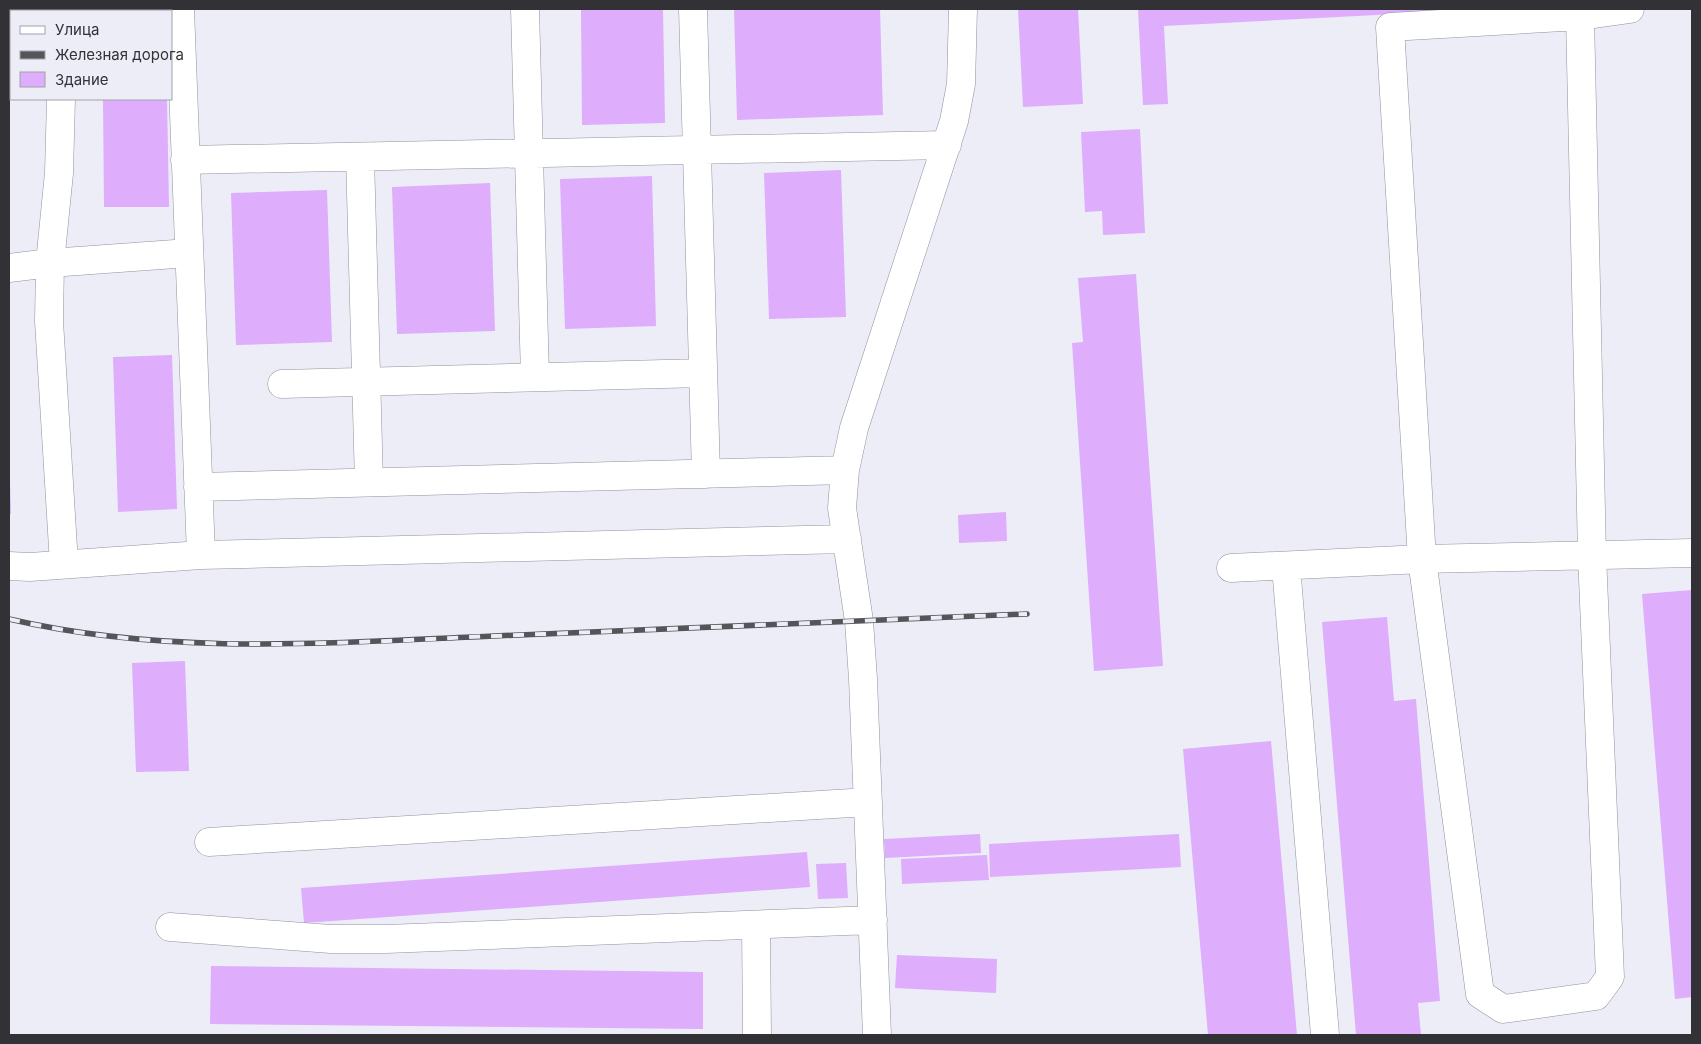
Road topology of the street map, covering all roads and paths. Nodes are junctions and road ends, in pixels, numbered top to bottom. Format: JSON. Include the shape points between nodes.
{"nodes":[{"id":1,"x":180,"y":9,"type":"edge"},
{"id":2,"x":525,"y":9,"type":"edge"},
{"id":3,"x":693,"y":9,"type":"edge"},
{"id":4,"x":964,"y":9,"type":"edge"},
{"id":5,"x":1630,"y":9,"type":"edge"},
{"id":6,"x":1580,"y":16,"type":"junction"},
{"id":7,"x":61,"y":100,"type":"edge"},
{"id":8,"x":947,"y":145,"type":"junction"},
{"id":9,"x":696,"y":150,"type":"junction"},
{"id":10,"x":529,"y":153,"type":"junction"},
{"id":11,"x":360,"y":157,"type":"junction"},
{"id":12,"x":185,"y":160,"type":"junction"},
{"id":13,"x":189,"y":253,"type":"junction"},
{"id":14,"x":50,"y":262,"type":"junction"},
{"id":15,"x":9,"y":268,"type":"edge"},
{"id":16,"x":704,"y":373,"type":"junction"},
{"id":17,"x":536,"y":377,"type":"junction"},
{"id":18,"x":367,"y":382,"type":"junction"},
{"id":19,"x":282,"y":384,"type":"dead end"},
{"id":20,"x":845,"y":470,"type":"junction"},
{"id":21,"x":706,"y":474,"type":"junction"},
{"id":22,"x":369,"y":482,"type":"junction"},
{"id":23,"x":198,"y":487,"type":"junction"},
{"id":24,"x":847,"y":539,"type":"junction"},
{"id":25,"x":1692,"y":553,"type":"edge"},
{"id":26,"x":201,"y":555,"type":"junction"},
{"id":27,"x":1592,"y":555,"type":"junction"},
{"id":28,"x":1422,"y":559,"type":"junction"},
{"id":29,"x":64,"y":564,"type":"junction"},
{"id":30,"x":9,"y":566,"type":"edge"},
{"id":31,"x":1286,"y":566,"type":"junction"},
{"id":32,"x":1231,"y":568,"type":"dead end"},
{"id":33,"x":868,"y":802,"type":"junction"},
{"id":34,"x":209,"y":842,"type":"dead end"},
{"id":35,"x":872,"y":920,"type":"junction"},
{"id":36,"x":756,"y":925,"type":"junction"},
{"id":37,"x":170,"y":926,"type":"dead end"},
{"id":38,"x":757,"y":1035,"type":"edge"},
{"id":39,"x":877,"y":1035,"type":"edge"},
{"id":40,"x":1325,"y":1035,"type":"edge"}],
"edges":[{"from":1,"to":12,"type":"lane"},
{"from":2,"to":10,"type":"lane"},
{"from":3,"to":9,"type":"lane"},
{"from":4,"to":8,"type":"lane","via":[[961,84]]},
{"from":5,"to":6,"type":"lane"},
{"from":6,"to":27,"type":"lane"},
{"from":6,"to":28,"type":"lane","via":[[1390,27]]},
{"from":7,"to":14,"type":"lane","via":[[59,173]]},
{"from":8,"to":9,"type":"lane"},
{"from":8,"to":20,"type":"lane","via":[[854,428]]},
{"from":9,"to":10,"type":"lane"},
{"from":9,"to":16,"type":"lane"},
{"from":10,"to":11,"type":"lane"},
{"from":10,"to":17,"type":"lane"},
{"from":11,"to":12,"type":"lane"},
{"from":11,"to":18,"type":"lane"},
{"from":12,"to":13,"type":"lane"},
{"from":13,"to":14,"type":"lane"},
{"from":13,"to":23,"type":"lane"},
{"from":14,"to":15,"type":"lane"},
{"from":14,"to":29,"type":"lane","via":[[49,321]]},
{"from":16,"to":17,"type":"lane"},
{"from":16,"to":21,"type":"lane"},
{"from":17,"to":18,"type":"lane"},
{"from":18,"to":19,"type":"lane"},
{"from":18,"to":22,"type":"lane"},
{"from":20,"to":21,"type":"lane"},
{"from":20,"to":24,"type":"lane","via":[[842,508]]},
{"from":21,"to":22,"type":"lane"},
{"from":22,"to":23,"type":"lane"},
{"from":23,"to":26,"type":"lane"},
{"from":24,"to":26,"type":"lane"},
{"from":24,"to":33,"type":"lane","via":[[863,669]]},
{"from":25,"to":27,"type":"lane"},
{"from":26,"to":29,"type":"lane"},
{"from":27,"to":28,"type":"lane"},
{"from":27,"to":28,"type":"lane","via":[[1610,977],[1596,996],[1503,1009],[1480,994]]},
{"from":28,"to":31,"type":"lane"},
{"from":29,"to":30,"type":"lane"},
{"from":31,"to":32,"type":"lane"},
{"from":31,"to":40,"type":"lane"},
{"from":33,"to":34,"type":"lane"},
{"from":33,"to":35,"type":"lane"},
{"from":35,"to":36,"type":"lane"},
{"from":35,"to":39,"type":"lane"},
{"from":36,"to":37,"type":"lane","via":[[386,939],[330,939]]},
{"from":36,"to":38,"type":"lane"}]}
